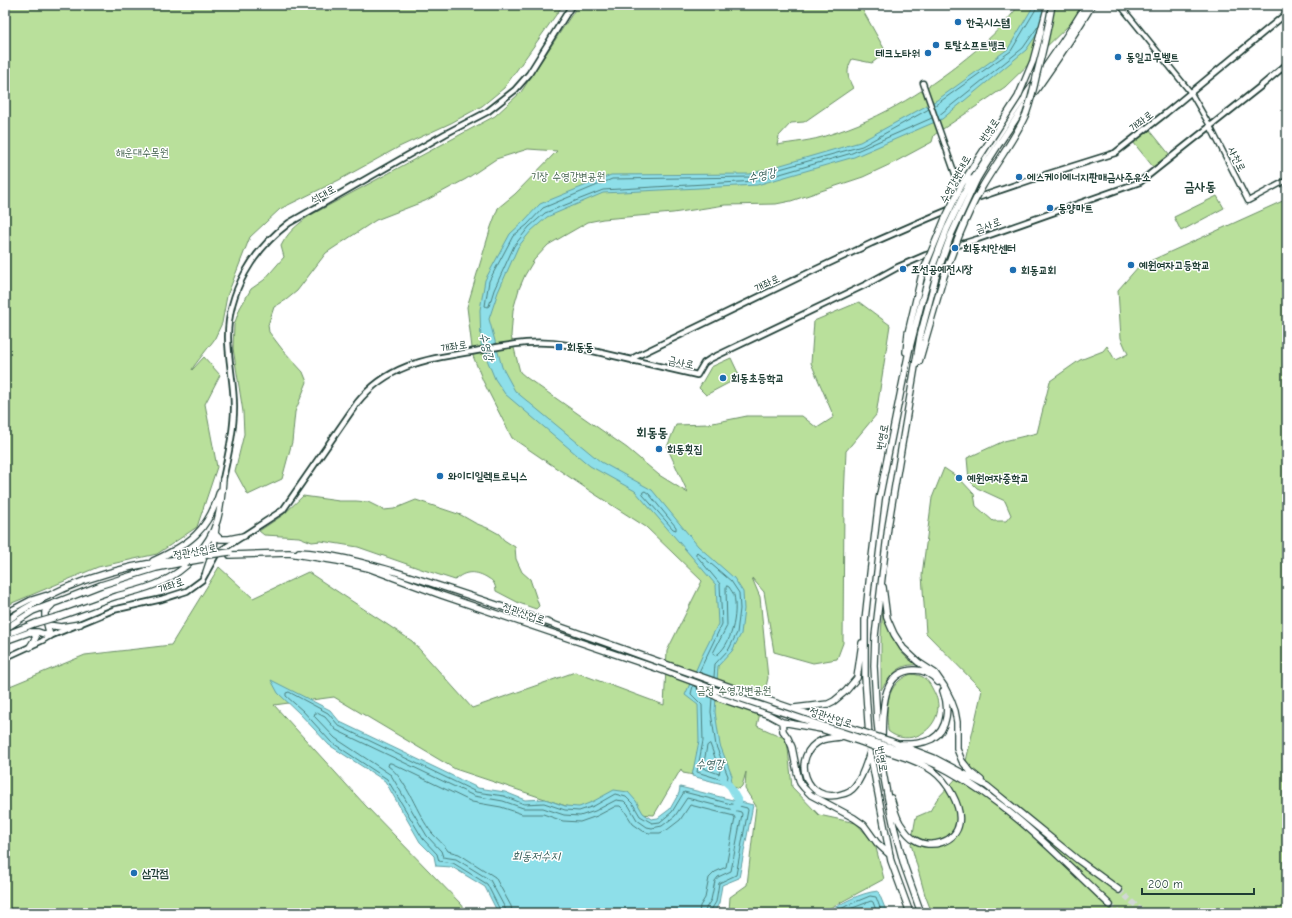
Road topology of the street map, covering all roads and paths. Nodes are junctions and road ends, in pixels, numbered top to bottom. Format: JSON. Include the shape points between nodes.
{"nodes":[{"id":1,"x":572,"y":5,"type":"edge"},
{"id":2,"x":1047,"y":5,"type":"edge"},
{"id":3,"x":1053,"y":5,"type":"edge"},
{"id":4,"x":1086,"y":5,"type":"edge"},
{"id":5,"x":1092,"y":5,"type":"edge"},
{"id":6,"x":1120,"y":5,"type":"edge"},
{"id":7,"x":1287,"y":13,"type":"edge"},
{"id":8,"x":1044,"y":31,"type":"junction"},
{"id":9,"x":1287,"y":64,"type":"edge"},
{"id":10,"x":923,"y":83,"type":"dead end"},
{"id":11,"x":1191,"y":93,"type":"junction"},
{"id":12,"x":1210,"y":126,"type":"junction"},
{"id":13,"x":974,"y":180,"type":"junction"},
{"id":14,"x":1287,"y":180,"type":"edge"},
{"id":15,"x":961,"y":191,"type":"junction"},
{"id":16,"x":981,"y":197,"type":"junction"},
{"id":17,"x":964,"y":204,"type":"junction"},
{"id":18,"x":933,"y":275,"type":"junction"},
{"id":19,"x":633,"y":361,"type":"junction"},
{"id":20,"x":903,"y":383,"type":"junction"},
{"id":21,"x":912,"y":386,"type":"junction"},
{"id":22,"x":223,"y":479,"type":"junction"},
{"id":23,"x":217,"y":521,"type":"junction"},
{"id":24,"x":215,"y":534,"type":"junction"},
{"id":25,"x":244,"y":536,"type":"junction"},
{"id":26,"x":230,"y":553,"type":"junction"},
{"id":27,"x":186,"y":560,"type":"junction"},
{"id":28,"x":144,"y":564,"type":"junction"},
{"id":29,"x":206,"y":572,"type":"junction"},
{"id":30,"x":882,"y":577,"type":"junction"},
{"id":31,"x":56,"y":592,"type":"junction"},
{"id":32,"x":54,"y":603,"type":"junction"},
{"id":33,"x":5,"y":613,"type":"edge"},
{"id":34,"x":865,"y":620,"type":"junction"},
{"id":35,"x":5,"y":622,"type":"edge"},
{"id":36,"x":80,"y":624,"type":"junction"},
{"id":37,"x":48,"y":625,"type":"junction"},
{"id":38,"x":5,"y":629,"type":"edge"},
{"id":39,"x":30,"y":632,"type":"junction"},
{"id":40,"x":5,"y":636,"type":"edge"},
{"id":41,"x":50,"y":636,"type":"junction"},
{"id":42,"x":5,"y":642,"type":"edge"},
{"id":43,"x":30,"y":647,"type":"junction"},
{"id":44,"x":5,"y":658,"type":"edge"},
{"id":45,"x":684,"y":678,"type":"junction"},
{"id":46,"x":789,"y":711,"type":"junction"},
{"id":47,"x":782,"y":722,"type":"junction"},
{"id":48,"x":843,"y":736,"type":"junction"},
{"id":49,"x":861,"y":740,"type":"junction"},
{"id":50,"x":898,"y":744,"type":"junction"},
{"id":51,"x":889,"y":747,"type":"junction"},
{"id":52,"x":881,"y":750,"type":"junction"},
{"id":53,"x":870,"y":752,"type":"junction"},
{"id":54,"x":908,"y":758,"type":"junction"},
{"id":55,"x":957,"y":776,"type":"junction"},
{"id":56,"x":885,"y":784,"type":"junction"},
{"id":57,"x":987,"y":786,"type":"junction"},
{"id":58,"x":890,"y":855,"type":"junction"},
{"id":59,"x":1119,"y":890,"type":"tunnel mouth"},
{"id":60,"x":1110,"y":905,"type":"tunnel mouth"},
{"id":61,"x":910,"y":913,"type":"edge"},
{"id":62,"x":921,"y":913,"type":"edge"}],
"edges":[{"from":1,"to":22,"type":"main road","name":"석대로","via":[[529,74],[515,90],[487,112],[289,224],[274,235],[250,263],[240,284],[229,323],[228,348],[234,413]]},
{"from":2,"to":8,"type":"highway"},
{"from":3,"to":8,"type":"highway","bridge":true},
{"from":4,"to":13,"type":"highway","name":"번영로","via":[[1049,63],[985,153]]},
{"from":5,"to":13,"type":"highway","name":"번영로","via":[[1063,52]]},
{"from":6,"to":11,"type":"street","name":"사천로"},
{"from":7,"to":11,"type":"main road","name":"개좌로"},
{"from":8,"to":20,"type":"highway","name":"수영강변대로","bridge":true,"via":[[1018,97],[962,184],[922,274],[908,333]]},
{"from":8,"to":21,"type":"highway","bridge":true,"via":[[1026,114],[974,202],[961,232],[943,279]]},
{"from":9,"to":12,"type":"main road","name":"금사로"},
{"from":10,"to":15,"type":"street"},
{"from":11,"to":12,"type":"street","name":"사천로"},
{"from":11,"to":16,"type":"main road","name":"개좌로","via":[[1115,153]]},
{"from":12,"to":14,"type":"street","name":"사천로","via":[[1248,201]]},
{"from":12,"to":19,"type":"main road","name":"금사로","via":[[1140,182],[939,250],[898,267],[710,359],[704,363],[697,375]]},
{"from":13,"to":18,"type":"highway","name":"번영로","bridge":true,"via":[[947,228]]},
{"from":15,"to":16,"type":"street"},
{"from":15,"to":17,"type":"street"},
{"from":16,"to":17,"type":"main road","name":"개좌로"},
{"from":17,"to":19,"type":"main road","name":"개좌로","via":[[806,274],[635,357]]},
{"from":18,"to":20,"type":"highway","name":"번영로","via":[[921,304]]},
{"from":18,"to":21,"type":"highway","name":"번영로"},
{"from":19,"to":25,"type":"main road","name":"개좌로","via":[[554,343],[532,342],[472,351],[419,362],[401,369],[367,390],[283,510]]},
{"from":20,"to":34,"type":"highway","name":"번영로","via":[[880,499]]},
{"from":21,"to":30,"type":"highway","name":"번영로"},
{"from":22,"to":23,"type":"highway"},
{"from":22,"to":28,"type":"highway","via":[[210,516],[203,527],[186,542]]},
{"from":23,"to":24,"type":"highway"},
{"from":23,"to":40,"type":"highway","bridge":true,"via":[[202,548],[185,566],[160,583],[36,623]]},
{"from":24,"to":25,"type":"highway","via":[[220,539]]},
{"from":24,"to":29,"type":"highway","via":[[214,548]]},
{"from":25,"to":29,"type":"main road","name":"개좌로","via":[[217,553]]},
{"from":26,"to":27,"type":"highway","bridge":true},
{"from":26,"to":45,"type":"highway","name":"정관산업로","via":[[289,553],[368,568]]},
{"from":26,"to":46,"type":"highway","name":"정관산업로","via":[[282,551],[332,555],[370,564],[444,586],[611,644]]},
{"from":27,"to":28,"type":"highway","name":"정관산업로"},
{"from":27,"to":32,"type":"highway","name":"정관산업로","via":[[101,585]]},
{"from":28,"to":31,"type":"highway","name":"정관산업로","via":[[105,574]]},
{"from":29,"to":36,"type":"main road","name":"개좌로","via":[[202,580],[187,591],[113,610]]},
{"from":30,"to":52,"type":"highway","name":"번영로","via":[[874,666]]},
{"from":30,"to":57,"type":"highway","via":[[887,618],[894,634],[918,662],[935,673],[944,686],[955,711],[957,749],[962,761]]},
{"from":31,"to":33,"type":"street","via":[[30,600]]},
{"from":31,"to":35,"type":"highway","name":"정관산업로"},
{"from":32,"to":37,"type":"highway","via":[[45,612]]},
{"from":32,"to":38,"type":"highway","name":"정관산업로","via":[[33,611]]},
{"from":34,"to":46,"type":"highway","via":[[859,672],[852,684],[828,704]]},
{"from":34,"to":53,"type":"highway","name":"번영로","via":[[865,677]]},
{"from":36,"to":37,"type":"highway","via":[[61,627]]},
{"from":36,"to":41,"type":"main road","name":"개좌로"},
{"from":37,"to":41,"type":"highway"},
{"from":39,"to":41,"type":"highway"},
{"from":39,"to":42,"type":"highway"},
{"from":39,"to":43,"type":"highway","via":[[36,637]]},
{"from":41,"to":43,"type":"street","name":"개좌로"},
{"from":43,"to":44,"type":"street","name":"개좌로"},
{"from":45,"to":46,"type":"highway","name":"정관산업로","via":[[724,693]]},
{"from":45,"to":47,"type":"highway","via":[[719,698]]},
{"from":46,"to":49,"type":"highway","name":"정관산업로"},
{"from":46,"to":51,"type":"highway","bridge":true,"via":[[860,731]]},
{"from":47,"to":48,"type":"highway"},
{"from":47,"to":58,"type":"highway","via":[[783,731],[792,747],[800,783],[804,788],[811,795],[864,825]]},
{"from":48,"to":49,"type":"highway"},
{"from":48,"to":53,"type":"highway","via":[[824,739],[815,744],[804,760],[806,779],[819,793],[837,796],[847,793],[860,779]]},
{"from":49,"to":51,"type":"highway","bridge":true},
{"from":50,"to":51,"type":"highway"},
{"from":50,"to":52,"type":"highway","via":[[920,743],[933,738],[947,716],[946,697],[941,686],[935,678],[921,670],[907,671],[889,684],[884,706]]},
{"from":50,"to":57,"type":"highway","via":[[934,758]]},
{"from":51,"to":54,"type":"highway"},
{"from":51,"to":55,"type":"highway","via":[[933,763]]},
{"from":52,"to":56,"type":"highway","name":"번영로"},
{"from":53,"to":58,"type":"highway","name":"번영로"},
{"from":54,"to":55,"type":"highway"},
{"from":54,"to":56,"type":"highway","via":[[933,771],[944,781],[959,814],[959,824],[955,833],[946,841],[936,844],[915,840],[901,825]]},
{"from":55,"to":60,"type":"highway","via":[[1020,821]]},
{"from":56,"to":62,"type":"highway","name":"번영로","via":[[904,866]]},
{"from":57,"to":59,"type":"highway"},
{"from":58,"to":61,"type":"highway","name":"번영로"}]}
